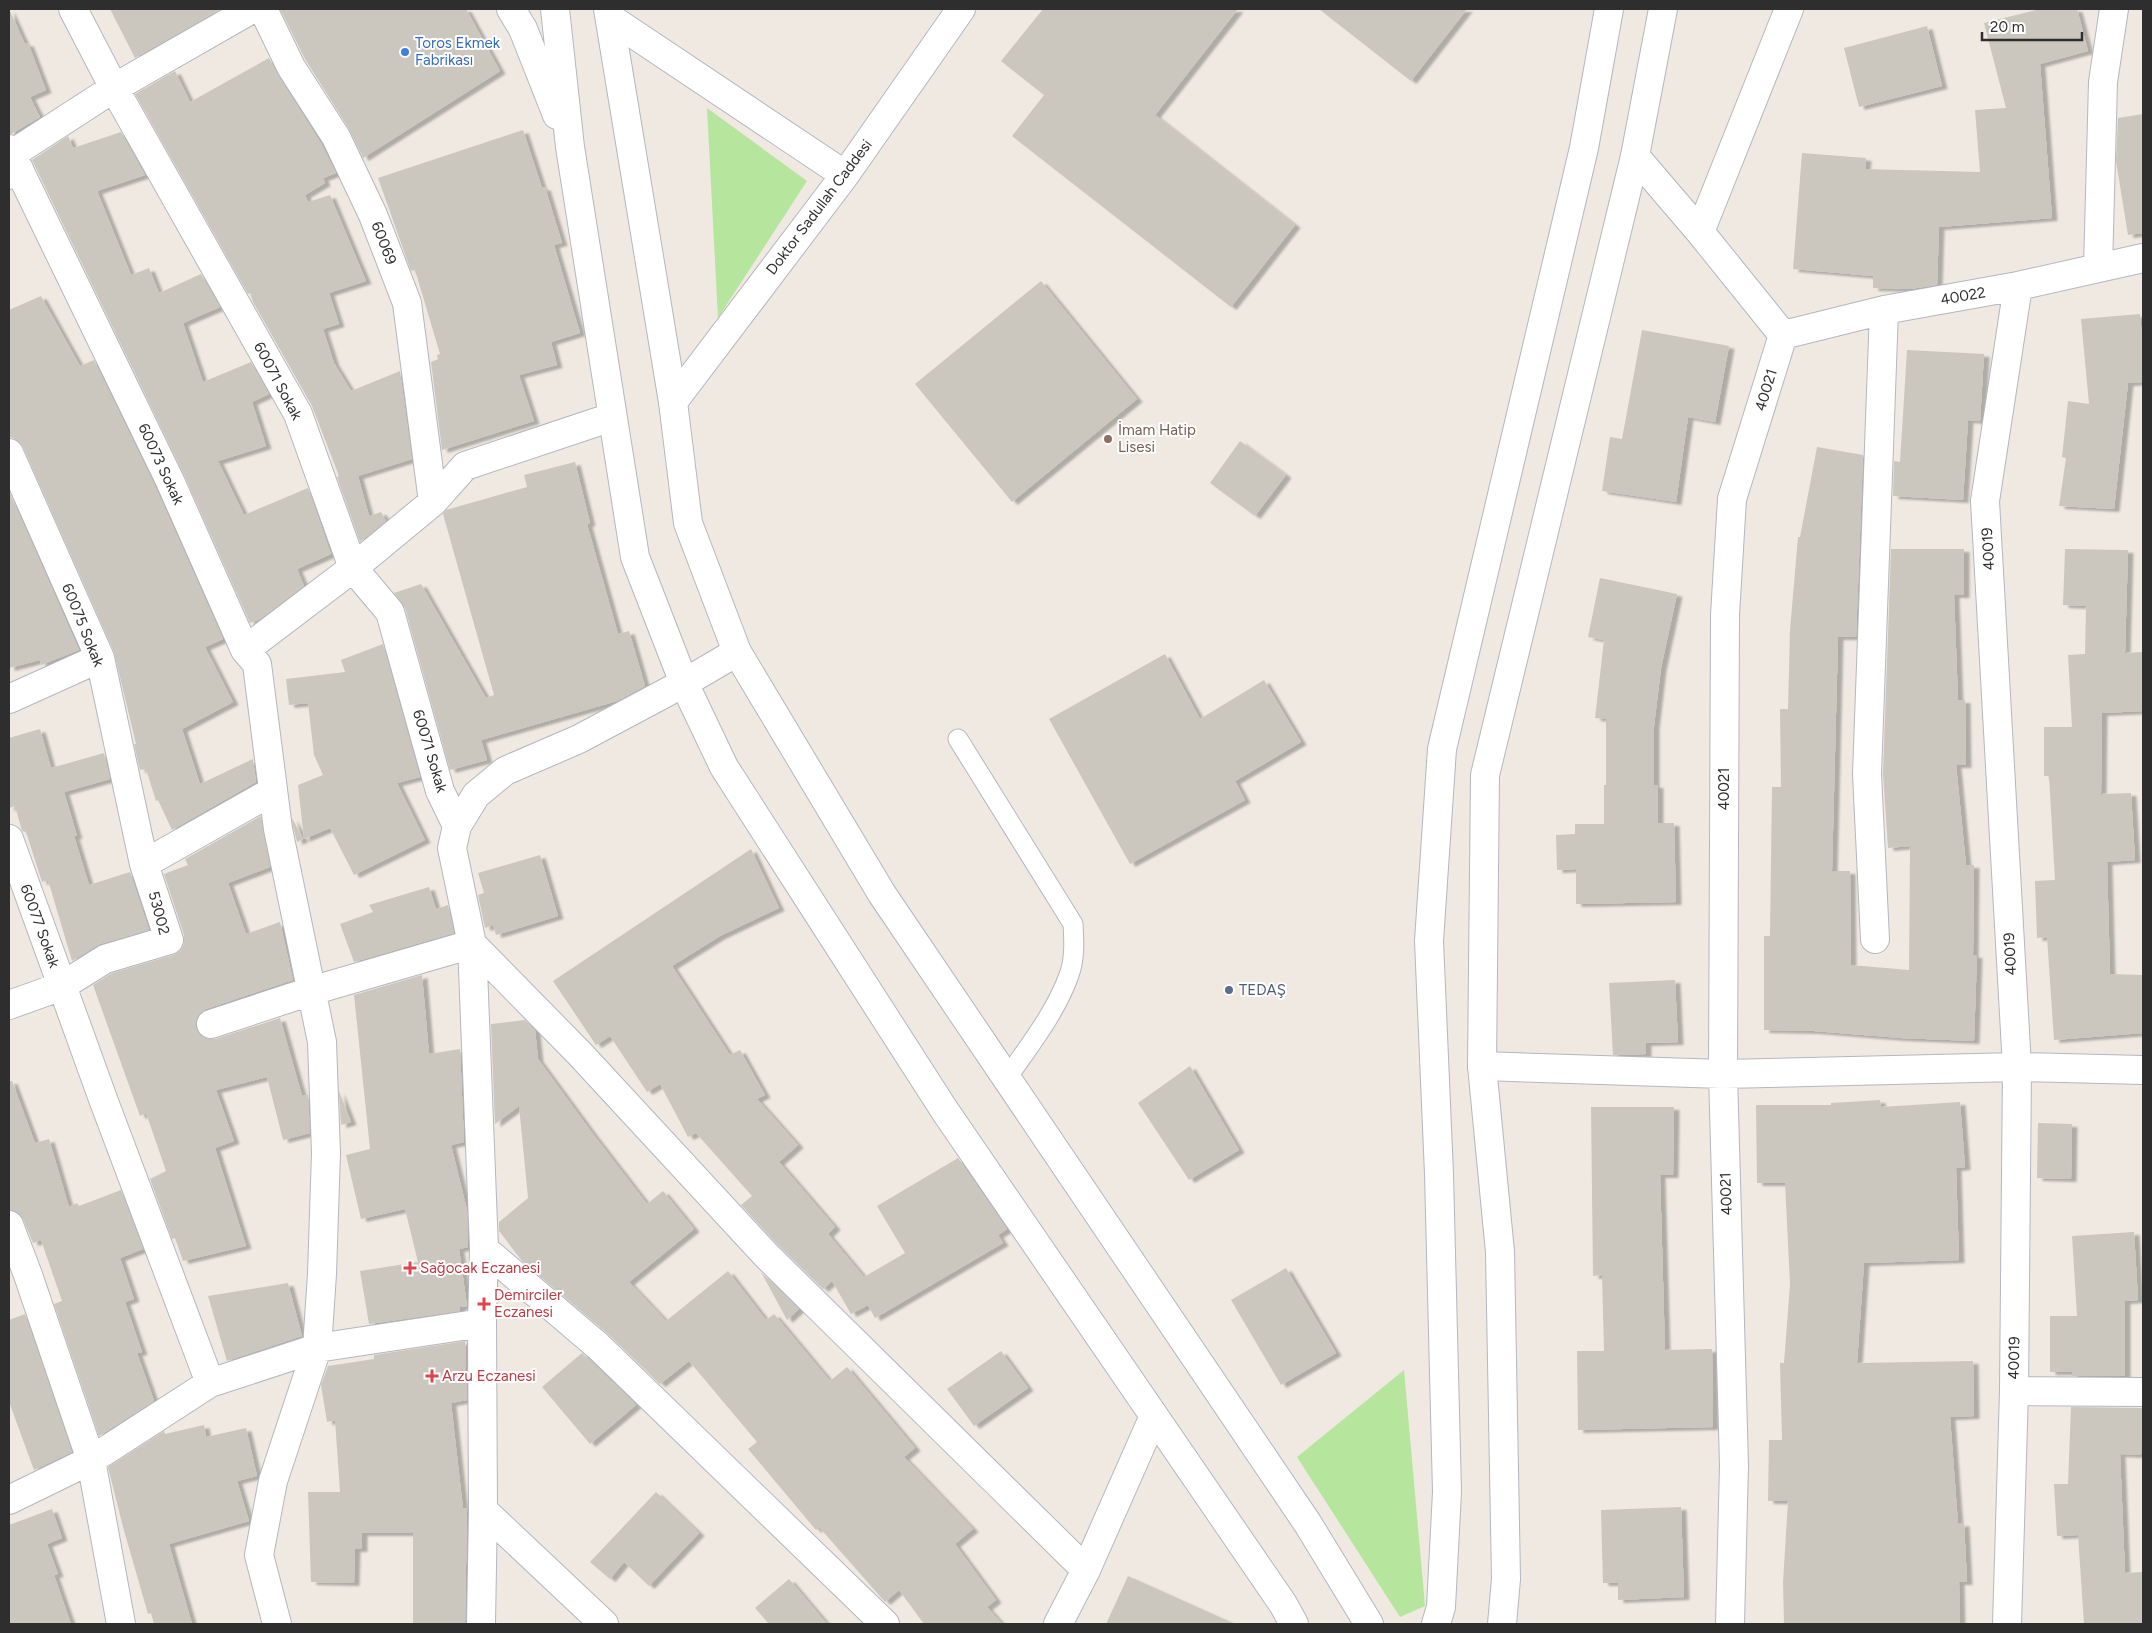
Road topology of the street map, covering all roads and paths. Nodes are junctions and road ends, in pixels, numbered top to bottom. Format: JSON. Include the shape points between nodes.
{"nodes":[{"id":1,"x":73,"y":9,"type":"edge"},
{"id":2,"x":252,"y":9,"type":"edge"},
{"id":3,"x":264,"y":9,"type":"edge"},
{"id":4,"x":511,"y":9,"type":"edge"},
{"id":5,"x":555,"y":9,"type":"edge"},
{"id":6,"x":961,"y":9,"type":"edge"},
{"id":7,"x":1609,"y":9,"type":"edge"},
{"id":8,"x":1663,"y":9,"type":"edge"},
{"id":9,"x":1789,"y":9,"type":"edge"},
{"id":10,"x":2114,"y":9,"type":"edge"},
{"id":11,"x":605,"y":12,"type":"edge"},
{"id":12,"x":114,"y":88,"type":"junction"},
{"id":13,"x":570,"y":147,"type":"junction"},
{"id":14,"x":1635,"y":156,"type":"junction"},
{"id":15,"x":12,"y":162,"type":"edge"},
{"id":16,"x":845,"y":175,"type":"junction"},
{"id":17,"x":1700,"y":232,"type":"junction"},
{"id":18,"x":2143,"y":258,"type":"edge"},
{"id":19,"x":2098,"y":268,"type":"junction"},
{"id":20,"x":2018,"y":286,"type":"junction"},
{"id":21,"x":1884,"y":310,"type":"junction"},
{"id":22,"x":1783,"y":335,"type":"junction"},
{"id":23,"x":673,"y":402,"type":"junction"},
{"id":24,"x":612,"y":417,"type":"junction"},
{"id":25,"x":9,"y":453,"type":"edge"},
{"id":26,"x":433,"y":502,"type":"junction"},
{"id":27,"x":353,"y":568,"type":"junction"},
{"id":28,"x":245,"y":650,"type":"junction"},
{"id":29,"x":737,"y":652,"type":"junction"},
{"id":30,"x":100,"y":658,"type":"junction"},
{"id":31,"x":684,"y":683,"type":"junction"},
{"id":32,"x":9,"y":698,"type":"edge"},
{"id":33,"x":958,"y":739,"type":"dead end"},
{"id":34,"x":273,"y":791,"type":"junction"},
{"id":35,"x":457,"y":826,"type":"junction"},
{"id":36,"x":9,"y":839,"type":"edge"},
{"id":37,"x":144,"y":864,"type":"junction"},
{"id":38,"x":1875,"y":939,"type":"dead end"},
{"id":39,"x":472,"y":944,"type":"junction"},
{"id":40,"x":62,"y":986,"type":"junction"},
{"id":41,"x":311,"y":991,"type":"junction"},
{"id":42,"x":9,"y":1005,"type":"edge"},
{"id":43,"x":211,"y":1024,"type":"dead end"},
{"id":44,"x":1482,"y":1066,"type":"junction"},
{"id":45,"x":2017,"y":1066,"type":"junction"},
{"id":46,"x":2143,"y":1070,"type":"edge"},
{"id":47,"x":1723,"y":1074,"type":"junction"},
{"id":48,"x":1007,"y":1078,"type":"junction"},
{"id":49,"x":9,"y":1225,"type":"edge"},
{"id":50,"x":484,"y":1250,"type":"junction"},
{"id":51,"x":482,"y":1323,"type":"junction"},
{"id":52,"x":317,"y":1348,"type":"junction"},
{"id":53,"x":210,"y":1383,"type":"junction"},
{"id":54,"x":2014,"y":1391,"type":"junction"},
{"id":55,"x":2143,"y":1392,"type":"edge"},
{"id":56,"x":1154,"y":1416,"type":"junction"},
{"id":57,"x":91,"y":1460,"type":"junction"},
{"id":58,"x":9,"y":1500,"type":"edge"},
{"id":59,"x":483,"y":1510,"type":"junction"},
{"id":60,"x":1086,"y":1570,"type":"junction"},
{"id":61,"x":121,"y":1624,"type":"edge"},
{"id":62,"x":277,"y":1624,"type":"edge"},
{"id":63,"x":480,"y":1624,"type":"edge"},
{"id":64,"x":604,"y":1624,"type":"edge"},
{"id":65,"x":885,"y":1624,"type":"edge"},
{"id":66,"x":1058,"y":1624,"type":"edge"},
{"id":67,"x":1294,"y":1624,"type":"edge"},
{"id":68,"x":1369,"y":1624,"type":"edge"},
{"id":69,"x":1436,"y":1624,"type":"edge"},
{"id":70,"x":1502,"y":1624,"type":"edge"},
{"id":71,"x":1730,"y":1624,"type":"edge"},
{"id":72,"x":2007,"y":1624,"type":"edge"}],
"edges":[{"from":1,"to":12,"type":"street","name":"60071 Sokak"},
{"from":2,"to":12,"type":"street"},
{"from":3,"to":26,"type":"street","name":"60069","via":[[291,68],[336,137],[373,215],[407,303]]},
{"from":4,"to":13,"type":"street","via":[[523,29]]},
{"from":5,"to":13,"type":"street"},
{"from":6,"to":16,"type":"street","name":"Doktor Sadullah Caddesi"},
{"from":7,"to":69,"type":"street","via":[[1584,148],[1442,749],[1429,941],[1447,1492],[1441,1607]]},
{"from":8,"to":14,"type":"street"},
{"from":9,"to":17,"type":"street"},
{"from":10,"to":19,"type":"street","via":[[2103,82]]},
{"from":11,"to":16,"type":"street"},
{"from":11,"to":23,"type":"street"},
{"from":12,"to":15,"type":"street"},
{"from":12,"to":27,"type":"street","name":"60071 Sokak","via":[[298,414]]},
{"from":13,"to":24,"type":"street"},
{"from":14,"to":17,"type":"street"},
{"from":14,"to":44,"type":"street","via":[[1485,775]]},
{"from":15,"to":28,"type":"street","name":"60073 Sokak","via":[[170,480]]},
{"from":16,"to":23,"type":"street","name":"Doktor Sadullah Caddesi"},
{"from":17,"to":22,"type":"street"},
{"from":18,"to":19,"type":"street","name":"40022"},
{"from":19,"to":20,"type":"street","name":"40022"},
{"from":20,"to":21,"type":"street","name":"40022"},
{"from":20,"to":45,"type":"street","name":"40019","via":[[1985,502]]},
{"from":21,"to":22,"type":"street","name":"40022"},
{"from":21,"to":38,"type":"street","via":[[1867,774]]},
{"from":22,"to":47,"type":"street","name":"40021","via":[[1732,500],[1725,615]]},
{"from":23,"to":29,"type":"street","via":[[688,523]]},
{"from":24,"to":26,"type":"street","via":[[466,466]]},
{"from":24,"to":31,"type":"street","via":[[636,557]]},
{"from":25,"to":30,"type":"street","name":"60075 Sokak"},
{"from":26,"to":27,"type":"street"},
{"from":27,"to":28,"type":"street"},
{"from":27,"to":35,"type":"street","name":"60071 Sokak","via":[[390,612],[440,791]]},
{"from":28,"to":34,"type":"street","name":"60073 Sokak","via":[[257,664]]},
{"from":29,"to":31,"type":"street"},
{"from":29,"to":48,"type":"street","via":[[882,894]]},
{"from":30,"to":32,"type":"street"},
{"from":30,"to":37,"type":"street","name":"60075 Sokak"},
{"from":31,"to":35,"type":"street","via":[[579,739],[505,771],[476,795]]},
{"from":31,"to":56,"type":"street","via":[[724,767],[945,1111]]},
{"from":33,"to":48,"type":"lane","via":[[1073,924],[1070,974],[1043,1024]]},
{"from":34,"to":37,"type":"street"},
{"from":34,"to":41,"type":"street","name":"60073 Sokak"},
{"from":35,"to":39,"type":"street","via":[[452,848]]},
{"from":36,"to":40,"type":"street","name":"60077 Sokak"},
{"from":37,"to":40,"type":"street","name":"53002","via":[[168,940],[105,959]]},
{"from":39,"to":41,"type":"street"},
{"from":39,"to":50,"type":"street"},
{"from":39,"to":60,"type":"street","via":[[580,1054],[766,1255]]},
{"from":40,"to":42,"type":"street","name":"53002"},
{"from":40,"to":53,"type":"street","name":"60077 Sokak"},
{"from":41,"to":43,"type":"street"},
{"from":41,"to":52,"type":"street","name":"60073 Sokak","via":[[322,1042],[326,1153]]},
{"from":44,"to":47,"type":"street"},
{"from":44,"to":70,"type":"street","via":[[1500,1252],[1506,1580]]},
{"from":45,"to":46,"type":"street"},
{"from":45,"to":47,"type":"street"},
{"from":45,"to":54,"type":"street","name":"40019"},
{"from":47,"to":71,"type":"street","name":"40021","via":[[1734,1465]]},
{"from":48,"to":68,"type":"street","via":[[1308,1524]]},
{"from":49,"to":57,"type":"street"},
{"from":50,"to":51,"type":"street"},
{"from":50,"to":65,"type":"street","via":[[598,1346]]},
{"from":51,"to":52,"type":"street"},
{"from":51,"to":59,"type":"street"},
{"from":52,"to":53,"type":"street"},
{"from":52,"to":62,"type":"street","name":"60073 Sokak","via":[[273,1481],[259,1555]]},
{"from":53,"to":57,"type":"street"},
{"from":54,"to":55,"type":"street"},
{"from":54,"to":72,"type":"street","name":"40019"},
{"from":56,"to":60,"type":"street"},
{"from":56,"to":67,"type":"street"},
{"from":57,"to":58,"type":"street"},
{"from":57,"to":61,"type":"street"},
{"from":59,"to":63,"type":"street"},
{"from":59,"to":64,"type":"street"},
{"from":60,"to":66,"type":"street"}]}
